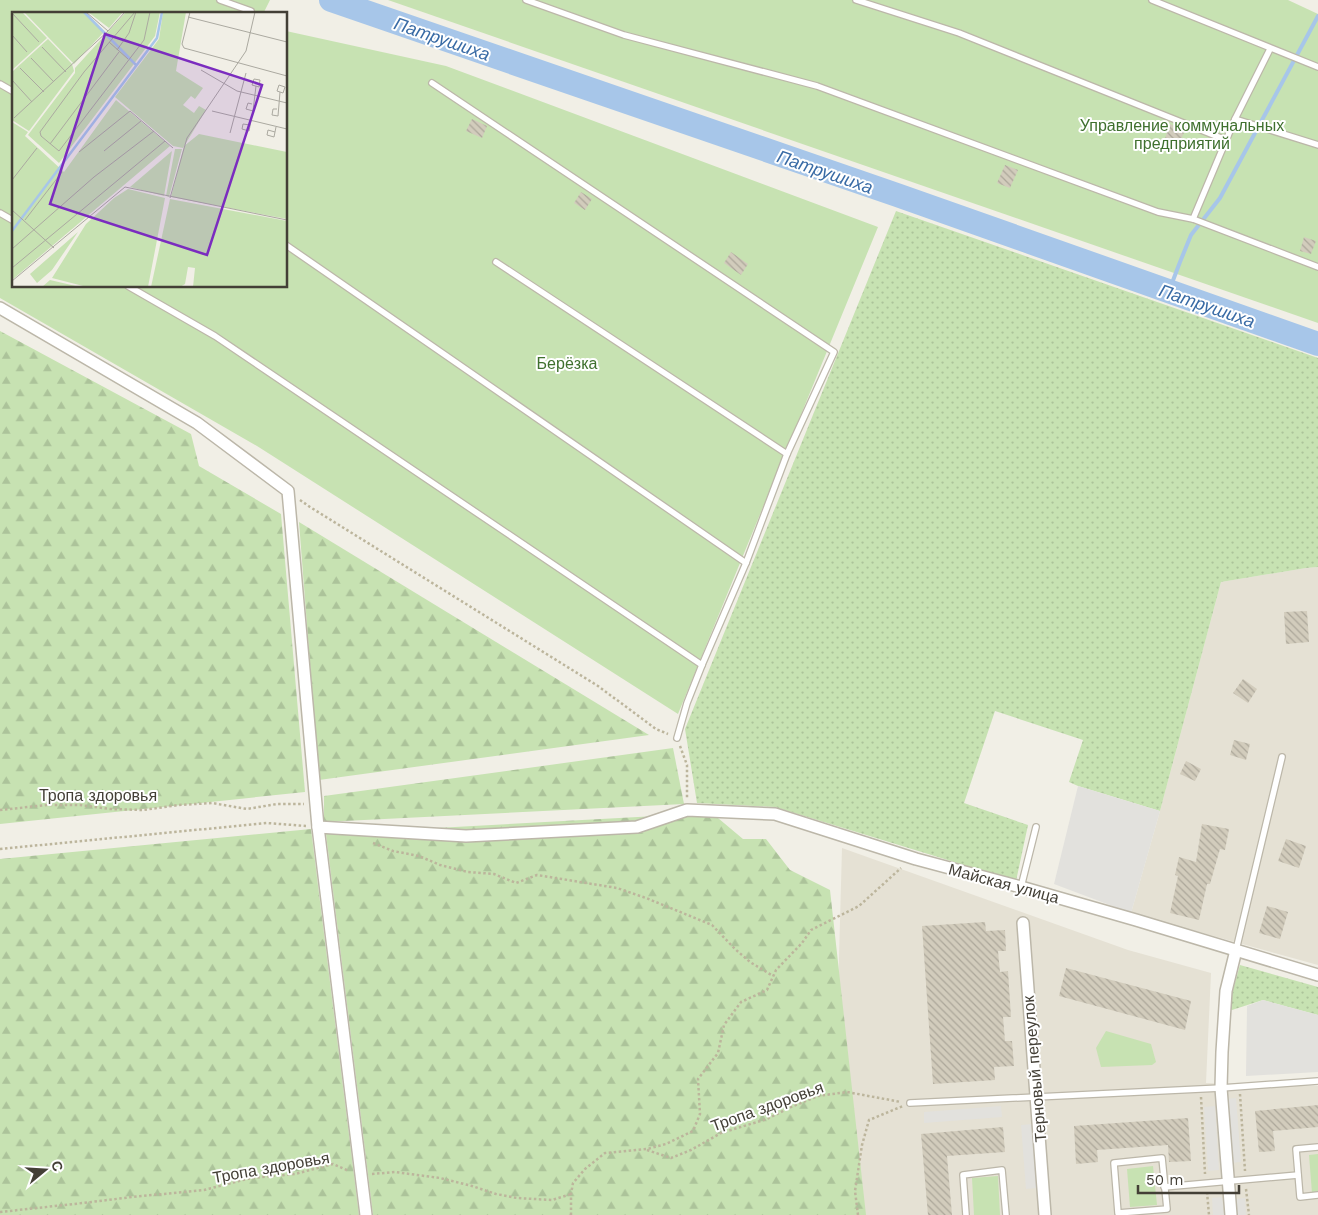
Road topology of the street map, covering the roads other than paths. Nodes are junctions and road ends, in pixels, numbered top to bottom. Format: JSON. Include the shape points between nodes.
{"nodes":[{"id":1,"x":220,"y":0,"type":"edge"},
{"id":2,"x":526,"y":0,"type":"edge"},
{"id":3,"x":856,"y":0,"type":"edge"},
{"id":4,"x":1152,"y":0,"type":"edge"},
{"id":5,"x":251,"y":11,"type":"dead end"},
{"id":6,"x":1270,"y":48,"type":"junction"},
{"id":7,"x":1318,"y":67,"type":"edge"},
{"id":8,"x":432,"y":83,"type":"dead end"},
{"id":9,"x":0,"y":84,"type":"edge"},
{"id":10,"x":12,"y":91,"type":"edge"},
{"id":11,"x":1234,"y":119,"type":"junction"},
{"id":12,"x":1226,"y":140,"type":"junction"},
{"id":13,"x":1318,"y":145,"type":"edge"},
{"id":14,"x":0,"y":213,"type":"edge"},
{"id":15,"x":12,"y":220,"type":"edge"},
{"id":16,"x":1193,"y":220,"type":"junction"},
{"id":17,"x":288,"y":246,"type":"edge"},
{"id":18,"x":496,"y":262,"type":"dead end"},
{"id":19,"x":1318,"y":267,"type":"edge"},
{"id":20,"x":131,"y":288,"type":"edge"},
{"id":21,"x":0,"y":308,"type":"edge"},
{"id":22,"x":787,"y":454,"type":"junction"},
{"id":23,"x":746,"y":563,"type":"junction"},
{"id":24,"x":702,"y":665,"type":"junction"},
{"id":25,"x":678,"y":738,"type":"road end"},
{"id":26,"x":1282,"y":757,"type":"dead end"},
{"id":27,"x":318,"y":827,"type":"junction"},
{"id":28,"x":1036,"y":827,"type":"dead end"},
{"id":29,"x":1021,"y":887,"type":"junction"},
{"id":30,"x":1023,"y":922,"type":"dead end"},
{"id":31,"x":1236,"y":950,"type":"junction"},
{"id":32,"x":1318,"y":975,"type":"edge"},
{"id":33,"x":1318,"y":1081,"type":"edge"},
{"id":34,"x":1221,"y":1088,"type":"junction"},
{"id":35,"x":1037,"y":1097,"type":"junction"},
{"id":36,"x":910,"y":1103,"type":"road end"},
{"id":37,"x":1318,"y":1147,"type":"edge"},
{"id":38,"x":1298,"y":1175,"type":"junction"},
{"id":39,"x":1228,"y":1182,"type":"junction"},
{"id":40,"x":1164,"y":1187,"type":"junction"},
{"id":41,"x":1318,"y":1196,"type":"edge"},
{"id":42,"x":366,"y":1215,"type":"edge"},
{"id":43,"x":966,"y":1215,"type":"edge"},
{"id":44,"x":1006,"y":1215,"type":"edge"},
{"id":45,"x":1046,"y":1215,"type":"edge"},
{"id":46,"x":1231,"y":1215,"type":"edge"}],
"edges":[{"from":1,"to":5,"type":"lane"},
{"from":2,"to":16,"type":"lane","via":[[624,35],[817,86],[1158,212]]},
{"from":3,"to":12,"type":"lane","via":[[959,33]]},
{"from":4,"to":6,"type":"lane"},
{"from":6,"to":7,"type":"lane"},
{"from":6,"to":11,"type":"lane"},
{"from":8,"to":22,"type":"lane","via":[[834,352]]},
{"from":9,"to":10,"type":"lane"},
{"from":11,"to":12,"type":"lane"},
{"from":11,"to":13,"type":"lane"},
{"from":12,"to":16,"type":"lane"},
{"from":14,"to":15,"type":"lane"},
{"from":16,"to":19,"type":"lane"},
{"from":17,"to":23,"type":"lane"},
{"from":18,"to":22,"type":"lane"},
{"from":20,"to":24,"type":"lane","via":[[215,336]]},
{"from":21,"to":27,"type":"street","via":[[197,423],[288,491]]},
{"from":22,"to":23,"type":"lane"},
{"from":23,"to":24,"type":"lane"},
{"from":24,"to":25,"type":"lane"},
{"from":26,"to":31,"type":"lane"},
{"from":27,"to":29,"type":"street","name":"Майская улица","via":[[466,836],[638,827],[687,810],[776,814],[910,858]]},
{"from":27,"to":42,"type":"street"},
{"from":28,"to":29,"type":"lane"},
{"from":29,"to":31,"type":"street","name":"Майская улица"},
{"from":30,"to":35,"type":"street","name":"Терновый переулок"},
{"from":31,"to":32,"type":"street","name":"Майская улица"},
{"from":31,"to":34,"type":"street","via":[[1226,991]]},
{"from":33,"to":34,"type":"lane"},
{"from":34,"to":35,"type":"lane"},
{"from":34,"to":39,"type":"street"},
{"from":35,"to":36,"type":"lane"},
{"from":35,"to":45,"type":"street","name":"Терновый переулок"},
{"from":37,"to":38,"type":"lane","via":[[1296,1149]]},
{"from":38,"to":39,"type":"lane"},
{"from":38,"to":41,"type":"lane","via":[[1300,1197]]},
{"from":39,"to":40,"type":"lane"},
{"from":39,"to":46,"type":"street"},
{"from":40,"to":40,"type":"lane","via":[[1167,1209],[1118,1213],[1114,1163],[1162,1158]]},
{"from":43,"to":44,"type":"lane","via":[[963,1175],[1002,1170]]}]}
